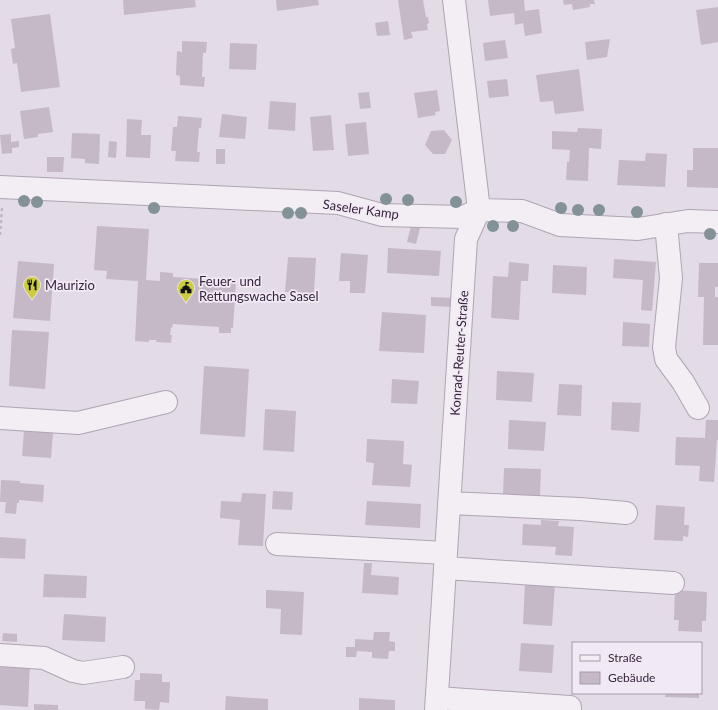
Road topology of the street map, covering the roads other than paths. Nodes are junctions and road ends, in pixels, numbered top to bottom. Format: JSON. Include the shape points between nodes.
{"nodes":[{"id":1,"x":454,"y":0,"type":"edge"},
{"id":2,"x":0,"y":187,"type":"edge"},
{"id":3,"x":479,"y":210,"type":"junction"},
{"id":4,"x":718,"y":222,"type":"edge"},
{"id":5,"x":666,"y":224,"type":"junction"},
{"id":6,"x":166,"y":402,"type":"dead end"},
{"id":7,"x":698,"y":408,"type":"dead end"},
{"id":8,"x":0,"y":418,"type":"edge"},
{"id":9,"x":449,"y":503,"type":"junction"},
{"id":10,"x":626,"y":513,"type":"dead end"},
{"id":11,"x":277,"y":544,"type":"dead end"},
{"id":12,"x":446,"y":560,"type":"junction"},
{"id":13,"x":673,"y":583,"type":"dead end"},
{"id":14,"x":0,"y":655,"type":"edge"},
{"id":15,"x":123,"y":667,"type":"dead end"},
{"id":16,"x":437,"y":704,"type":"edge"},
{"id":17,"x":570,"y":707,"type":"dead end"}],
"edges":[{"from":1,"to":3,"type":"street"},
{"from":2,"to":3,"type":"street","name":"Saseler Kamp","via":[[338,203],[382,215],[463,217]]},
{"from":3,"to":5,"type":"street","name":"Saseler Kamp","via":[[522,211],[560,225],[638,229]]},
{"from":3,"to":9,"type":"street","name":"Konrad-Reuter-Straße","via":[[466,239]]},
{"from":4,"to":5,"type":"street","name":"Saseler Kamp","via":[[688,220]]},
{"from":5,"to":7,"type":"street","via":[[671,278],[664,347],[666,359]]},
{"from":6,"to":8,"type":"street","via":[[78,423]]},
{"from":9,"to":10,"type":"street"},
{"from":9,"to":12,"type":"street","name":"Konrad-Reuter-Straße"},
{"from":11,"to":12,"type":"street"},
{"from":12,"to":13,"type":"street"},
{"from":12,"to":16,"type":"street","name":"Konrad-Reuter-Straße"},
{"from":14,"to":15,"type":"street","via":[[44,658],[83,673]]},
{"from":16,"to":17,"type":"street"}]}
